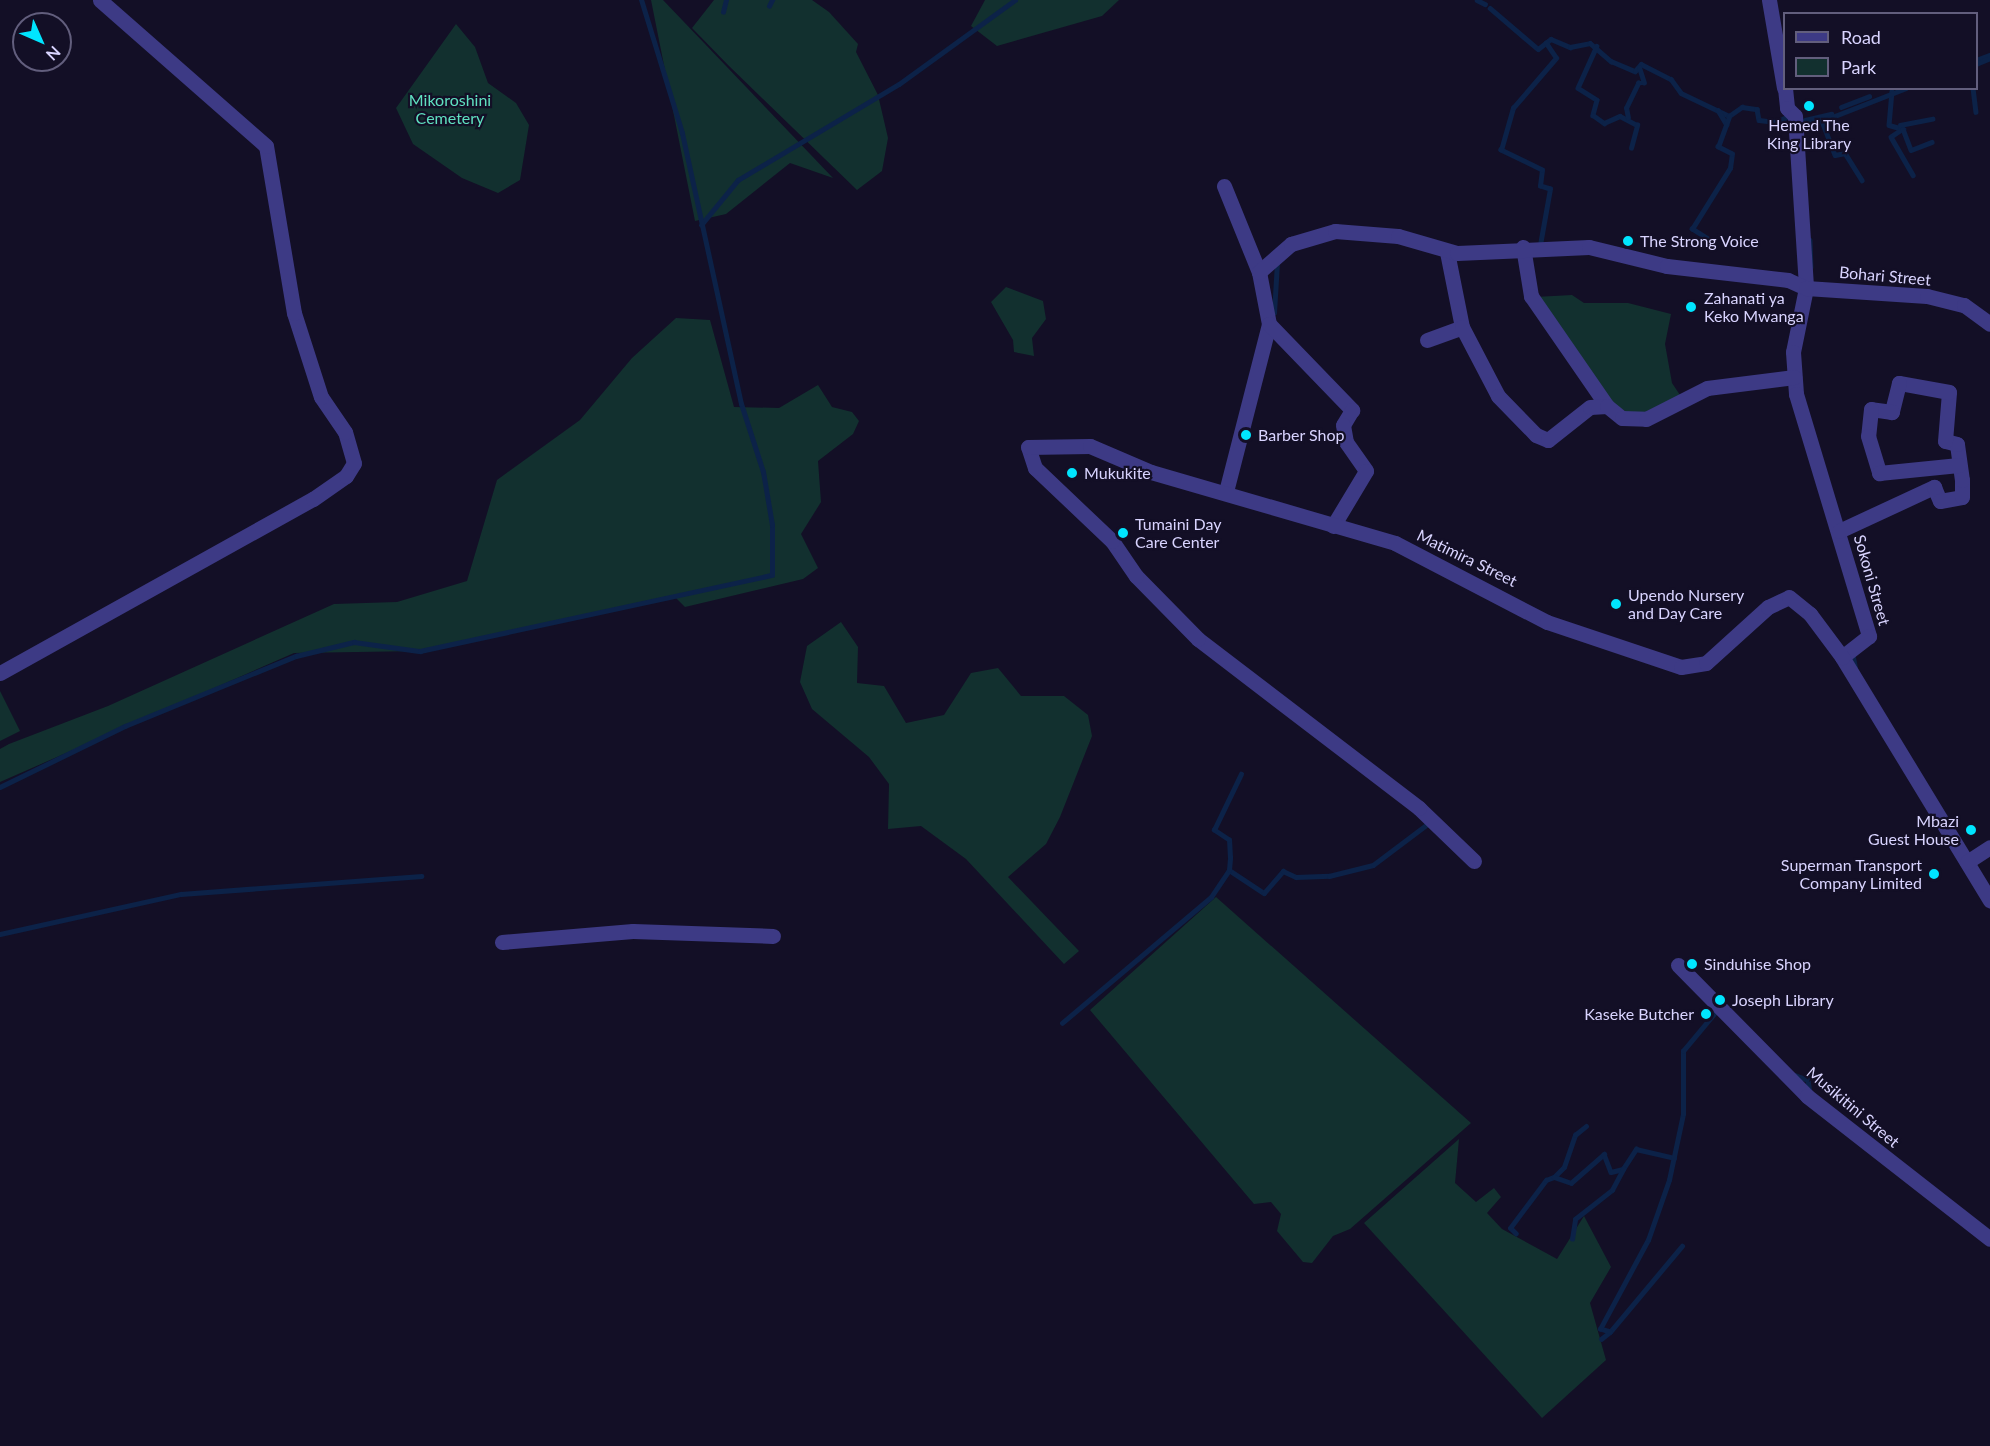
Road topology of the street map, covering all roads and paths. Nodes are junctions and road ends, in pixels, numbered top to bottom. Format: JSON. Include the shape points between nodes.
{"nodes":[{"id":1,"x":100,"y":0,"type":"edge"},
{"id":2,"x":1769,"y":0,"type":"edge"},
{"id":3,"x":1783,"y":77,"type":"edge"},
{"id":4,"x":1785,"y":90,"type":"edge"},
{"id":5,"x":1224,"y":186,"type":"dead end"},
{"id":6,"x":1523,"y":247,"type":"junction"},
{"id":7,"x":1447,"y":252,"type":"junction"},
{"id":8,"x":1259,"y":272,"type":"junction"},
{"id":9,"x":1806,"y":288,"type":"junction"},
{"id":10,"x":1269,"y":324,"type":"junction"},
{"id":11,"x":1990,"y":324,"type":"edge"},
{"id":12,"x":1462,"y":327,"type":"junction"},
{"id":13,"x":1427,"y":339,"type":"dead end"},
{"id":14,"x":1794,"y":375,"type":"junction"},
{"id":15,"x":1607,"y":406,"type":"junction"},
{"id":16,"x":1959,"y":465,"type":"junction"},
{"id":17,"x":1226,"y":492,"type":"junction"},
{"id":18,"x":1333,"y":526,"type":"junction"},
{"id":19,"x":1839,"y":531,"type":"junction"},
{"id":20,"x":1842,"y":657,"type":"junction"},
{"id":21,"x":0,"y":673,"type":"edge"},
{"id":22,"x":1990,"y":847,"type":"edge"},
{"id":23,"x":1474,"y":861,"type":"dead end"},
{"id":24,"x":1967,"y":862,"type":"junction"},
{"id":25,"x":1990,"y":900,"type":"edge"},
{"id":26,"x":773,"y":936,"type":"dead end"},
{"id":27,"x":502,"y":942,"type":"dead end"},
{"id":28,"x":1678,"y":965,"type":"dead end"},
{"id":29,"x":1990,"y":1239,"type":"edge"}],
"edges":[{"from":1,"to":21,"type":"street","via":[[266,146],[294,313],[321,397],[345,432],[354,463],[346,476],[313,499]]},
{"from":2,"to":3,"type":"street"},
{"from":4,"to":9,"type":"street","via":[[1788,108],[1796,116]]},
{"from":5,"to":8,"type":"street"},
{"from":6,"to":7,"type":"street","name":"Bohari Street"},
{"from":6,"to":9,"type":"street","name":"Bohari Street","via":[[1590,247],[1667,266],[1788,280]]},
{"from":6,"to":15,"type":"street","via":[[1531,297]]},
{"from":7,"to":8,"type":"street","via":[[1398,236],[1335,231],[1290,243]]},
{"from":7,"to":12,"type":"street"},
{"from":8,"to":10,"type":"street"},
{"from":9,"to":11,"type":"street","name":"Bohari Street","via":[[1927,296],[1964,305]]},
{"from":9,"to":14,"type":"street"},
{"from":10,"to":17,"type":"street"},
{"from":10,"to":18,"type":"street","via":[[1352,410],[1343,425],[1346,442],[1366,471]]},
{"from":12,"to":13,"type":"street"},
{"from":12,"to":15,"type":"street","via":[[1488,382],[1536,435],[1548,440],[1585,409]]},
{"from":14,"to":15,"type":"street","via":[[1707,388],[1646,419],[1622,418]]},
{"from":14,"to":19,"type":"street","name":"Sokoni Street"},
{"from":16,"to":16,"type":"street","via":[[1879,472],[1868,436],[1871,409],[1892,412],[1899,383],[1945,389],[1945,441],[1956,442]]},
{"from":16,"to":19,"type":"street","via":[[1962,497],[1940,501],[1934,487]]},
{"from":17,"to":18,"type":"street","name":"Matimira Street"},
{"from":17,"to":23,"type":"street","name":"Matimira Street","via":[[1117,461],[1090,446],[1028,447],[1035,468],[1112,541],[1136,576],[1198,639],[1419,808]]},
{"from":18,"to":20,"type":"street","name":"Matimira Street","via":[[1415,552],[1547,622],[1681,668],[1706,663],[1768,607],[1789,597],[1810,614]]},
{"from":19,"to":20,"type":"street","name":"Sokoni Street","via":[[1869,636]]},
{"from":20,"to":24,"type":"street"},
{"from":22,"to":24,"type":"street"},
{"from":24,"to":25,"type":"street"},
{"from":26,"to":27,"type":"street","via":[[633,931]]},
{"from":28,"to":29,"type":"street","name":"Musikitini Street","via":[[1807,1096]]}]}
